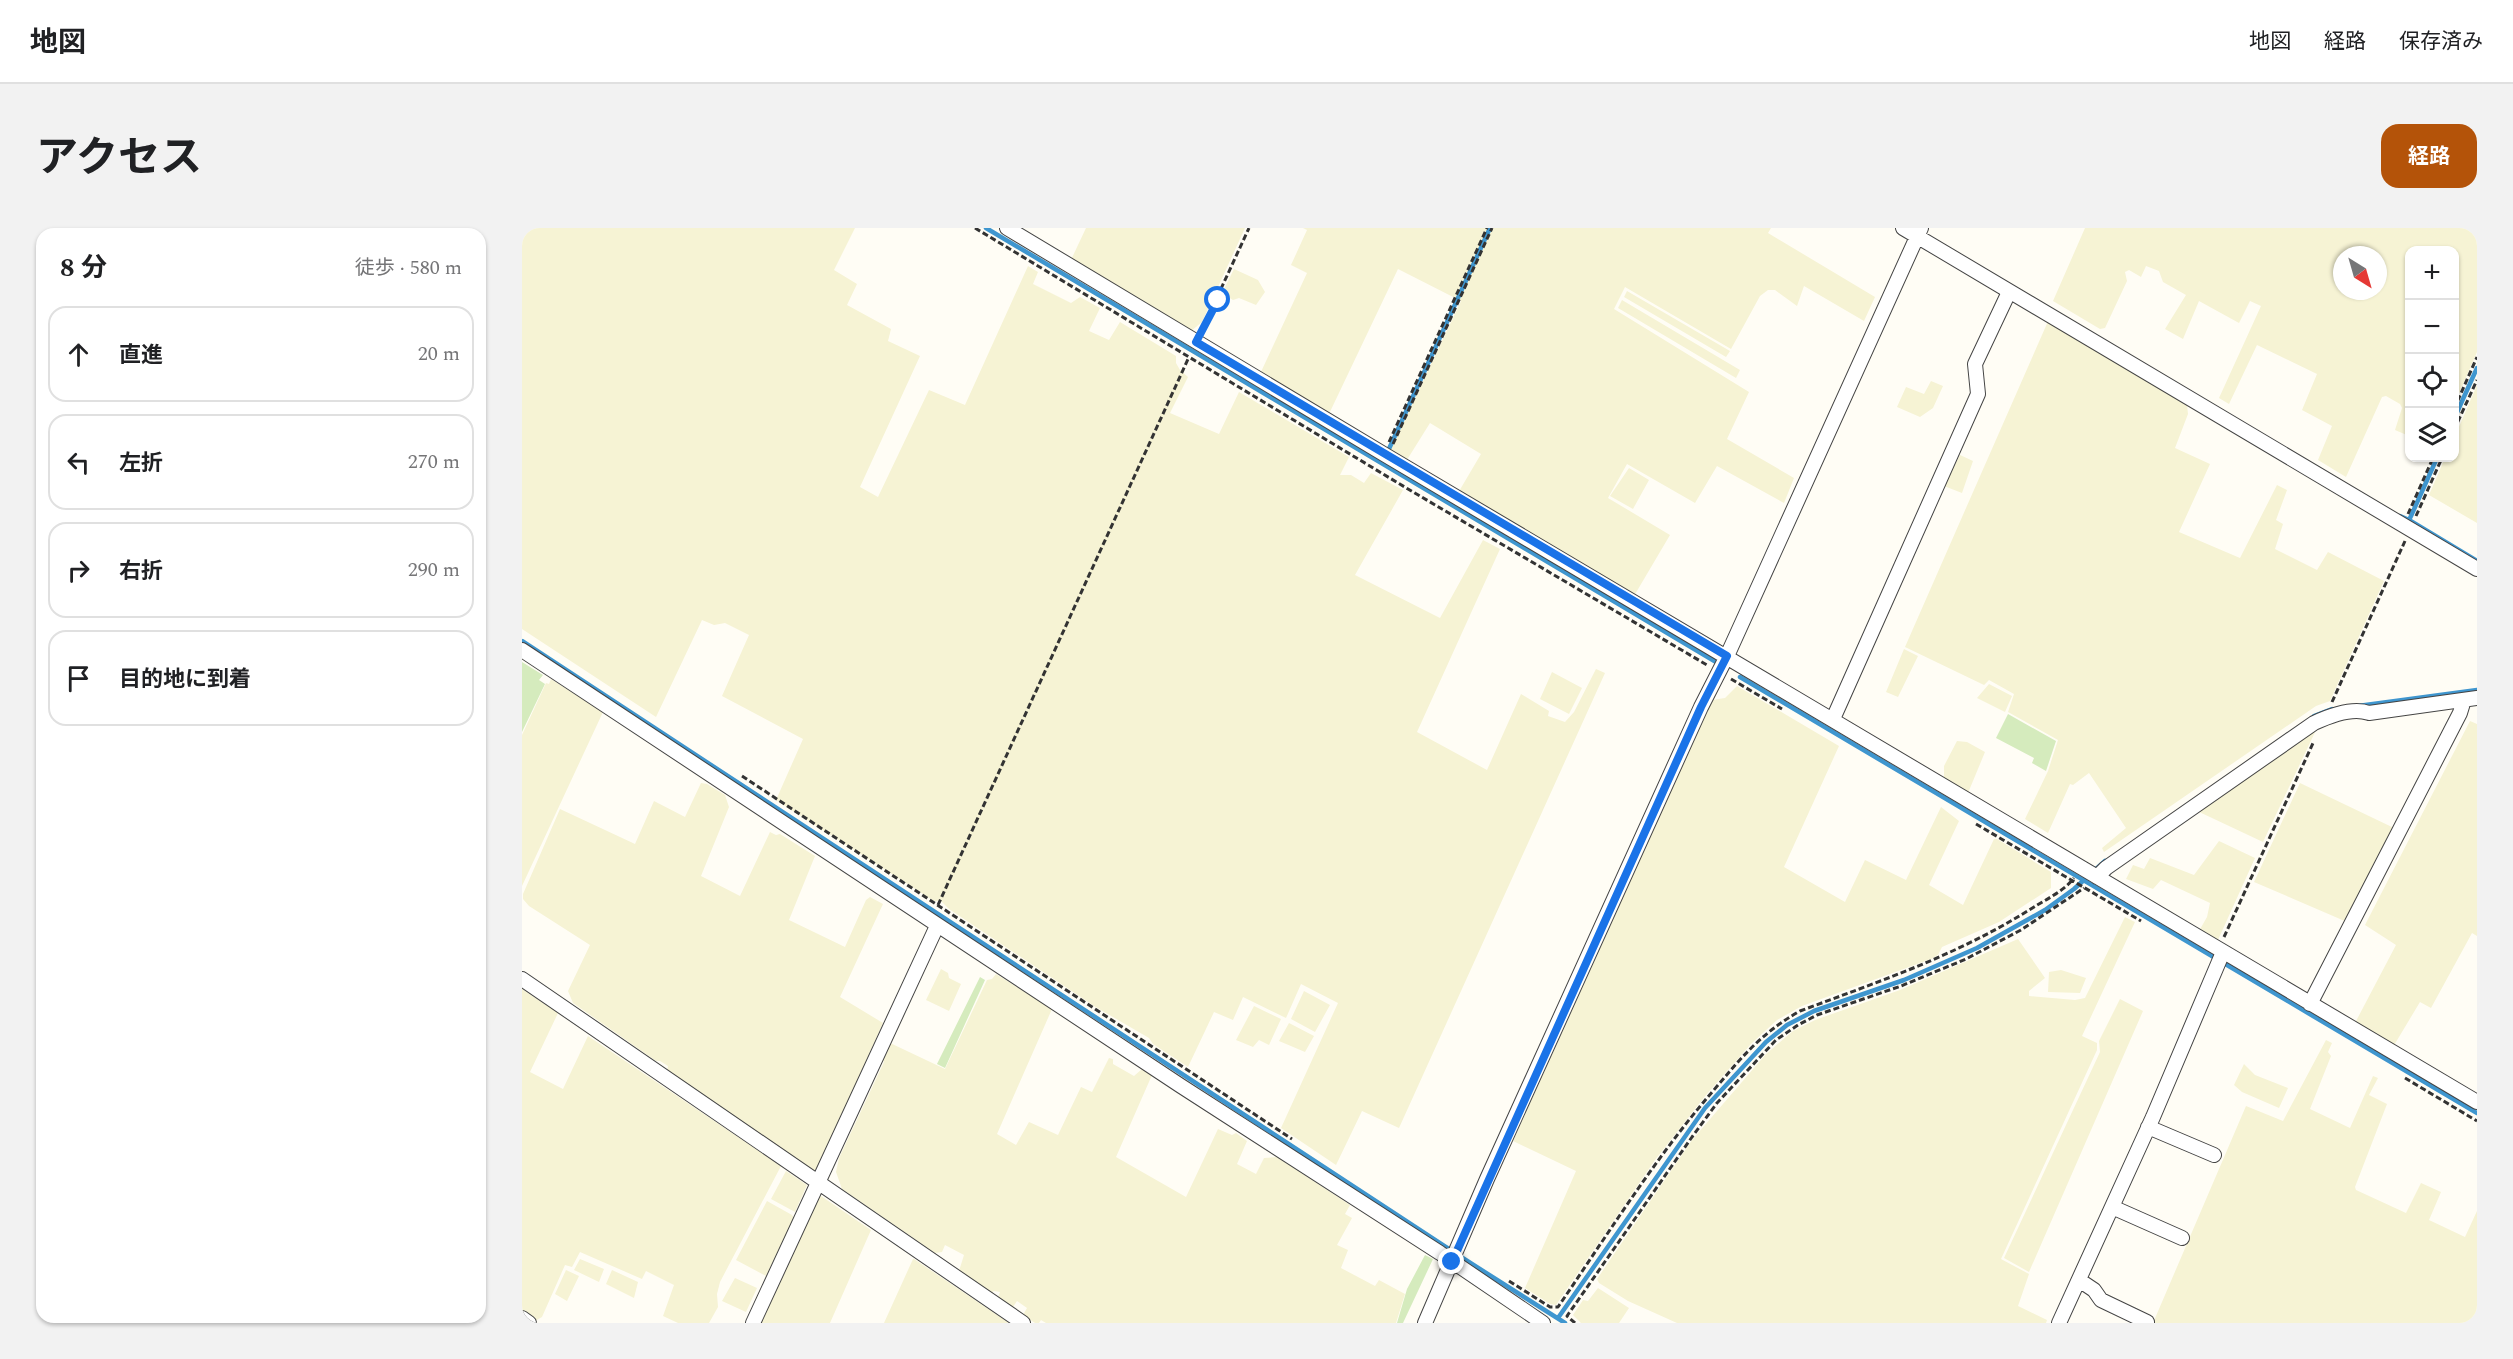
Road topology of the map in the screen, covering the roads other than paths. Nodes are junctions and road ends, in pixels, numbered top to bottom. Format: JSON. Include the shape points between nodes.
{"nodes":[{"id":1,"x":1007,"y":228,"type":"edge"},
{"id":2,"x":1903,"y":228,"type":"edge"},
{"id":3,"x":1919,"y":232,"type":"edge"},
{"id":4,"x":2009,"y":292,"type":"junction"},
{"id":5,"x":2477,"y":569,"type":"edge"},
{"id":6,"x":522,"y":650,"type":"edge"},
{"id":7,"x":1727,"y":656,"type":"junction"},
{"id":8,"x":2470,"y":699,"type":"edge"},
{"id":9,"x":1833,"y":719,"type":"junction"},
{"id":10,"x":2091,"y":877,"type":"junction"},
{"id":11,"x":937,"y":926,"type":"junction"},
{"id":12,"x":2220,"y":956,"type":"junction"},
{"id":13,"x":522,"y":979,"type":"edge"},
{"id":14,"x":2310,"y":1004,"type":"junction"},
{"id":15,"x":2477,"y":1102,"type":"edge"},
{"id":16,"x":2148,"y":1127,"type":"junction"},
{"id":17,"x":2214,"y":1155,"type":"dead end"},
{"id":18,"x":818,"y":1181,"type":"junction"},
{"id":19,"x":2112,"y":1207,"type":"junction"},
{"id":20,"x":2182,"y":1238,"type":"dead end"},
{"id":21,"x":1454,"y":1256,"type":"junction"},
{"id":22,"x":2079,"y":1280,"type":"junction"},
{"id":23,"x":522,"y":1318,"type":"edge"},
{"id":24,"x":2147,"y":1322,"type":"edge"},
{"id":25,"x":529,"y":1323,"type":"edge"},
{"id":26,"x":753,"y":1323,"type":"edge"},
{"id":27,"x":1023,"y":1323,"type":"edge"},
{"id":28,"x":1425,"y":1323,"type":"edge"},
{"id":29,"x":1543,"y":1323,"type":"edge"},
{"id":30,"x":2059,"y":1323,"type":"edge"}],
"edges":[{"from":1,"to":7,"type":"street"},
{"from":2,"to":3,"type":"street"},
{"from":3,"to":4,"type":"street"},
{"from":3,"to":7,"type":"street"},
{"from":4,"to":5,"type":"street","via":[[2412,526]]},
{"from":4,"to":9,"type":"street","via":[[1975,364],[1978,394]]},
{"from":6,"to":11,"type":"street"},
{"from":7,"to":9,"type":"street"},
{"from":7,"to":21,"type":"street"},
{"from":8,"to":10,"type":"street","via":[[2325,718]]},
{"from":8,"to":14,"type":"street"},
{"from":9,"to":10,"type":"street"},
{"from":10,"to":12,"type":"street"},
{"from":11,"to":18,"type":"street"},
{"from":11,"to":21,"type":"street"},
{"from":12,"to":14,"type":"street"},
{"from":12,"to":16,"type":"street"},
{"from":13,"to":18,"type":"street"},
{"from":14,"to":15,"type":"street"},
{"from":16,"to":17,"type":"street"},
{"from":16,"to":19,"type":"street"},
{"from":18,"to":26,"type":"street"},
{"from":18,"to":27,"type":"street"},
{"from":19,"to":20,"type":"street"},
{"from":19,"to":22,"type":"street"},
{"from":21,"to":28,"type":"street"},
{"from":21,"to":29,"type":"street"},
{"from":22,"to":24,"type":"street","via":[[2101,1300]]},
{"from":22,"to":30,"type":"street"},
{"from":23,"to":25,"type":"street"}]}
